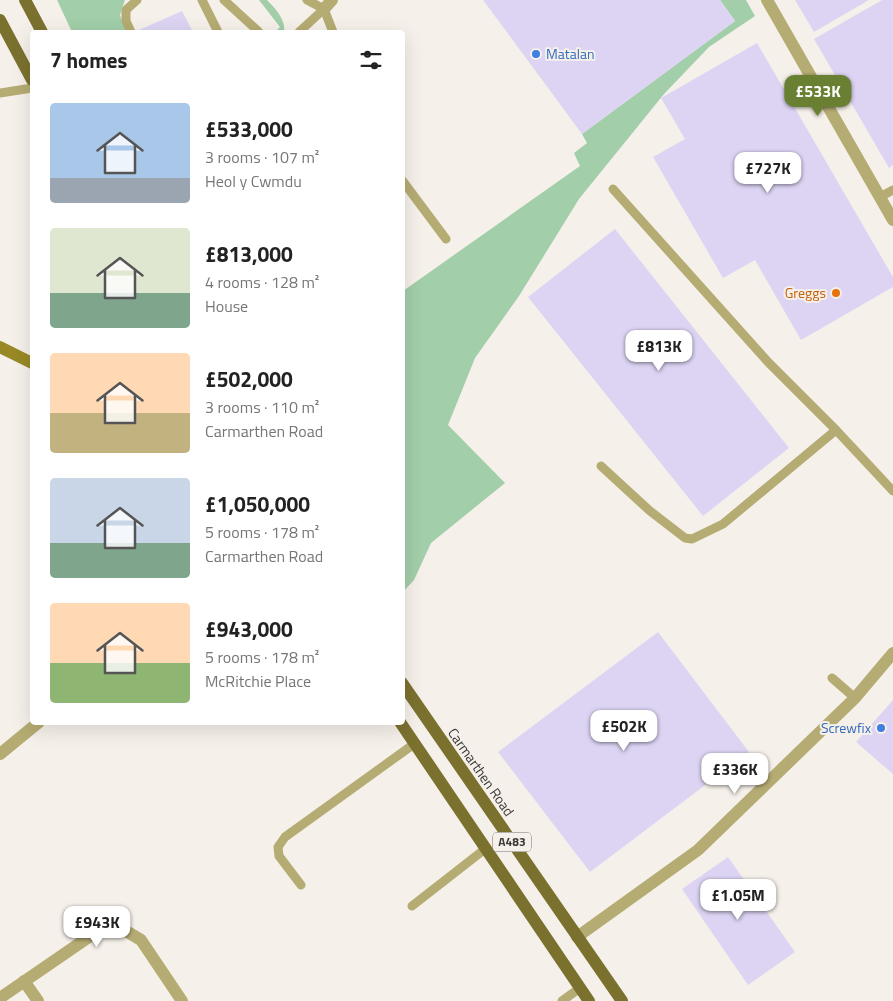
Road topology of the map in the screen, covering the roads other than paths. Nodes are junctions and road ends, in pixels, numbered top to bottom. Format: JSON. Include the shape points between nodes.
{"nodes":[{"id":1,"x":25,"y":0,"type":"edge"},
{"id":2,"x":137,"y":0,"type":"edge"},
{"id":3,"x":202,"y":0,"type":"edge"},
{"id":4,"x":224,"y":0,"type":"edge"},
{"id":5,"x":307,"y":0,"type":"edge"},
{"id":6,"x":767,"y":0,"type":"edge"},
{"id":7,"x":328,"y":5,"type":"edge"},
{"id":8,"x":0,"y":20,"type":"edge"},
{"id":9,"x":41,"y":30,"type":"edge"},
{"id":10,"x":131,"y":30,"type":"edge"},
{"id":11,"x":217,"y":30,"type":"edge"},
{"id":12,"x":258,"y":30,"type":"edge"},
{"id":13,"x":301,"y":30,"type":"edge"},
{"id":14,"x":333,"y":30,"type":"edge"},
{"id":15,"x":30,"y":76,"type":"edge"},
{"id":16,"x":30,"y":88,"type":"edge"},
{"id":17,"x":0,"y":93,"type":"edge"},
{"id":18,"x":405,"y":184,"type":"edge"},
{"id":19,"x":613,"y":188,"type":"dead end"},
{"id":20,"x":893,"y":190,"type":"edge"},
{"id":21,"x":880,"y":197,"type":"junction"},
{"id":22,"x":893,"y":220,"type":"edge"},
{"id":23,"x":446,"y":239,"type":"dead end"},
{"id":24,"x":0,"y":347,"type":"edge"},
{"id":25,"x":30,"y":362,"type":"edge"},
{"id":26,"x":836,"y":430,"type":"junction"},
{"id":27,"x":600,"y":466,"type":"dead end"},
{"id":28,"x":893,"y":491,"type":"edge"},
{"id":29,"x":893,"y":653,"type":"edge"},
{"id":30,"x":832,"y":678,"type":"dead end"},
{"id":31,"x":405,"y":686,"type":"edge"},
{"id":32,"x":855,"y":698,"type":"junction"},
{"id":33,"x":36,"y":725,"type":"edge"},
{"id":34,"x":402,"y":725,"type":"edge"},
{"id":35,"x":414,"y":744,"type":"junction"},
{"id":36,"x":0,"y":754,"type":"edge"},
{"id":37,"x":485,"y":849,"type":"junction"},
{"id":38,"x":301,"y":885,"type":"dead end"},
{"id":39,"x":412,"y":906,"type":"dead end"},
{"id":40,"x":577,"y":937,"type":"junction"},
{"id":41,"x":24,"y":981,"type":"junction"},
{"id":42,"x":580,"y":988,"type":"junction"},
{"id":43,"x":0,"y":998,"type":"edge"},
{"id":44,"x":38,"y":1001,"type":"edge"},
{"id":45,"x":182,"y":1001,"type":"edge"},
{"id":46,"x":562,"y":1001,"type":"edge"},
{"id":47,"x":589,"y":1001,"type":"edge"},
{"id":48,"x":622,"y":1001,"type":"edge"}],
"edges":[{"from":1,"to":9,"type":"main road"},
{"from":2,"to":10,"type":"lane","via":[[126,10],[126,21]]},
{"from":3,"to":11,"type":"lane"},
{"from":4,"to":12,"type":"lane"},
{"from":5,"to":7,"type":"lane"},
{"from":6,"to":21,"type":"street"},
{"from":7,"to":13,"type":"lane"},
{"from":7,"to":14,"type":"lane"},
{"from":8,"to":15,"type":"main road"},
{"from":16,"to":17,"type":"lane"},
{"from":18,"to":23,"type":"lane"},
{"from":19,"to":26,"type":"lane","via":[[768,362]]},
{"from":20,"to":21,"type":"lane"},
{"from":21,"to":22,"type":"street"},
{"from":24,"to":25,"type":"street"},
{"from":26,"to":27,"type":"lane","via":[[723,524],[692,539],[685,538],[650,511]]},
{"from":26,"to":28,"type":"lane"},
{"from":29,"to":32,"type":"street"},
{"from":30,"to":32,"type":"lane"},
{"from":31,"to":40,"type":"main road","name":"Carmarthen Road","number":"A483"},
{"from":32,"to":40,"type":"street","via":[[698,850]]},
{"from":33,"to":36,"type":"street"},
{"from":34,"to":35,"type":"main road","number":"A483"},
{"from":35,"to":37,"type":"main road","number":"A483"},
{"from":35,"to":38,"type":"lane","via":[[285,837],[278,847],[279,856]]},
{"from":37,"to":39,"type":"lane"},
{"from":37,"to":42,"type":"main road","number":"A483"},
{"from":40,"to":48,"type":"main road","name":"Carmarthen Road","number":"A483"},
{"from":41,"to":43,"type":"street"},
{"from":41,"to":44,"type":"street"},
{"from":41,"to":45,"type":"street","via":[[99,930],[121,928],[141,940]]},
{"from":42,"to":46,"type":"lane"},
{"from":42,"to":47,"type":"main road","number":"A483"}]}
